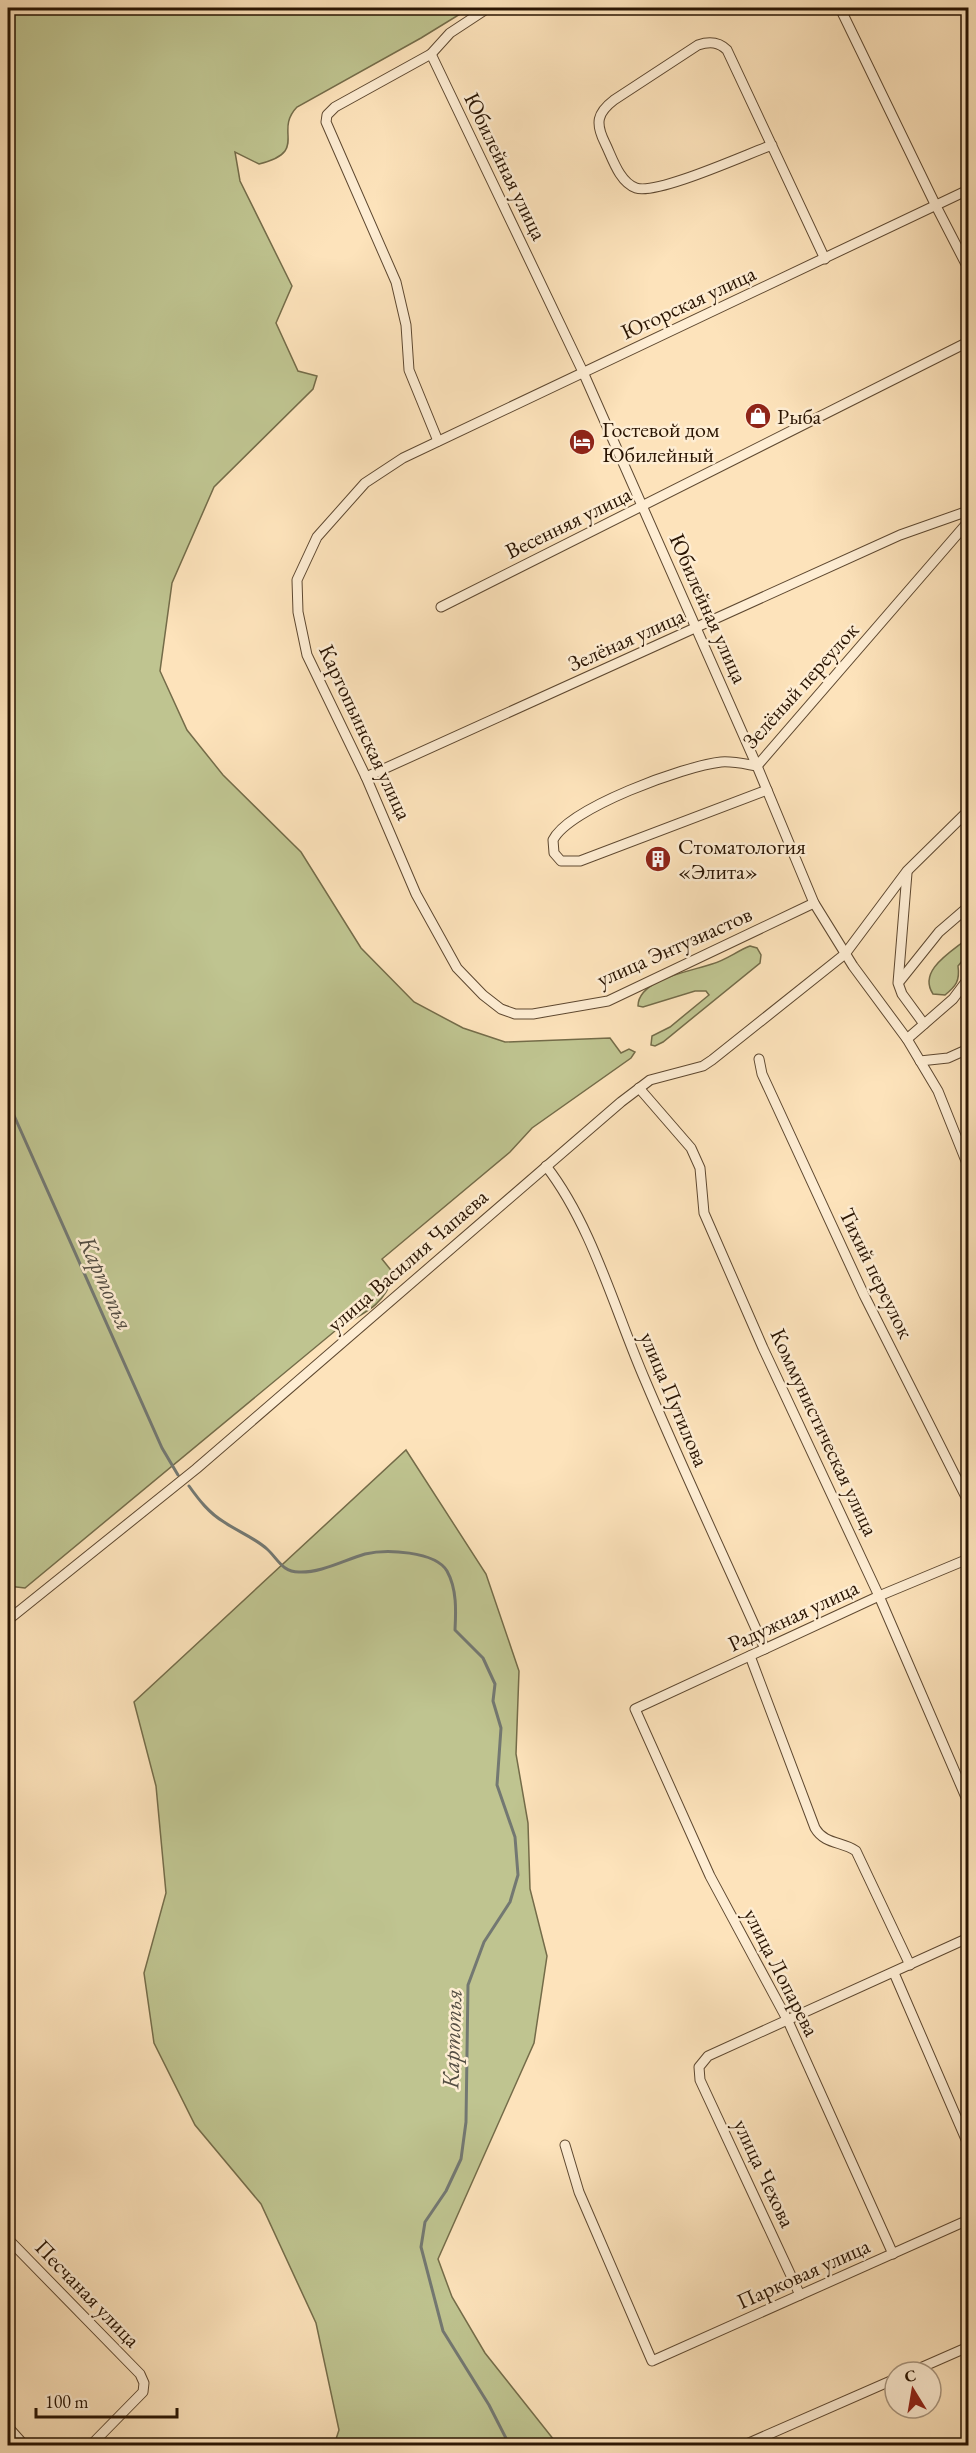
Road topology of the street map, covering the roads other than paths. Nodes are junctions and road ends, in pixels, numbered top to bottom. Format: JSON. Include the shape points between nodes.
{"nodes":[{"id":1,"x":488,"y":8,"type":"edge"},
{"id":2,"x":840,"y":8,"type":"edge"},
{"id":3,"x":431,"y":54,"type":"junction"},
{"id":4,"x":772,"y":145,"type":"junction"},
{"id":5,"x":969,"y":190,"type":"edge"},
{"id":6,"x":936,"y":206,"type":"junction"},
{"id":7,"x":825,"y":259,"type":"junction"},
{"id":8,"x":969,"y":268,"type":"edge"},
{"id":9,"x":969,"y":342,"type":"edge"},
{"id":10,"x":583,"y":372,"type":"junction"},
{"id":11,"x":438,"y":441,"type":"junction"},
{"id":12,"x":424,"y":447,"type":"joint"},
{"id":13,"x":643,"y":507,"type":"junction"},
{"id":14,"x":969,"y":511,"type":"edge"},
{"id":15,"x":969,"y":522,"type":"edge"},
{"id":16,"x":441,"y":606,"type":"dead end"},
{"id":17,"x":697,"y":629,"type":"junction"},
{"id":18,"x":757,"y":766,"type":"junction"},
{"id":19,"x":366,"y":777,"type":"junction"},
{"id":20,"x":767,"y":790,"type":"junction"},
{"id":21,"x":969,"y":811,"type":"edge"},
{"id":22,"x":907,"y":871,"type":"junction"},
{"id":23,"x":814,"y":903,"type":"junction"},
{"id":24,"x":969,"y":907,"type":"edge"},
{"id":25,"x":845,"y":954,"type":"junction"},
{"id":26,"x":457,"y":968,"type":"joint"},
{"id":27,"x":969,"y":979,"type":"edge"},
{"id":28,"x":898,"y":983,"type":"junction"},
{"id":29,"x":924,"y":1024,"type":"junction"},
{"id":30,"x":907,"y":1039,"type":"junction"},
{"id":31,"x":969,"y":1049,"type":"edge"},
{"id":32,"x":759,"y":1059,"type":"dead end"},
{"id":33,"x":920,"y":1061,"type":"junction"},
{"id":34,"x":639,"y":1088,"type":"junction"},
{"id":35,"x":546,"y":1166,"type":"junction"},
{"id":36,"x":969,"y":1166,"type":"edge"},
{"id":37,"x":969,"y":1501,"type":"edge"},
{"id":38,"x":969,"y":1559,"type":"edge"},
{"id":39,"x":879,"y":1596,"type":"junction"},
{"id":40,"x":8,"y":1620,"type":"edge"},
{"id":41,"x":765,"y":1649,"type":"junction"},
{"id":42,"x":750,"y":1656,"type":"junction"},
{"id":43,"x":634,"y":1709,"type":"joint"},
{"id":44,"x":969,"y":1802,"type":"edge"},
{"id":45,"x":969,"y":1938,"type":"edge"},
{"id":46,"x":910,"y":1965,"type":"junction"},
{"id":47,"x":894,"y":1973,"type":"junction"},
{"id":48,"x":788,"y":2021,"type":"junction"},
{"id":49,"x":969,"y":2144,"type":"edge"},
{"id":50,"x":565,"y":2145,"type":"dead end"},
{"id":51,"x":969,"y":2220,"type":"edge"},
{"id":52,"x":8,"y":2239,"type":"edge"},
{"id":53,"x":893,"y":2254,"type":"junction"},
{"id":54,"x":800,"y":2295,"type":"junction"},
{"id":55,"x":969,"y":2347,"type":"edge"},
{"id":56,"x":939,"y":2360,"type":"edge"},
{"id":57,"x":883,"y":2384,"type":"edge"},
{"id":58,"x":8,"y":2427,"type":"edge"},
{"id":59,"x":26,"y":2445,"type":"edge"},
{"id":60,"x":90,"y":2445,"type":"edge"},
{"id":61,"x":742,"y":2445,"type":"edge"}],
"edges":[{"from":1,"to":3,"type":"street","via":[[450,33]]},
{"from":2,"to":6,"type":"street"},
{"from":3,"to":10,"type":"street","name":"Юбилейная улица"},
{"from":3,"to":11,"type":"street","via":[[335,107],[326,122],[396,282],[406,325],[409,369]]},
{"from":4,"to":4,"type":"street","via":[[645,189],[624,179],[600,133],[598,120],[602,110],[614,100],[675,59],[698,45],[717,43],[727,50]]},
{"from":4,"to":7,"type":"street"},
{"from":5,"to":6,"type":"street","name":"Югорская улица"},
{"from":6,"to":7,"type":"street","name":"Югорская улица"},
{"from":6,"to":8,"type":"street"},
{"from":7,"to":10,"type":"street","name":"Югорская улица"},
{"from":9,"to":13,"type":"street","name":"Весенняя улица"},
{"from":10,"to":11,"type":"street","name":"Югорская улица"},
{"from":10,"to":13,"type":"street","name":"Юбилейная улица"},
{"from":11,"to":12,"type":"street","name":"Югорская улица"},
{"from":12,"to":19,"type":"street","name":"Картопьинская улица","via":[[385,468],[348,499],[317,537],[297,580],[300,628],[307,655]]},
{"from":13,"to":16,"type":"street","name":"Весенняя улица"},
{"from":13,"to":17,"type":"street","name":"Юбилейная улица"},
{"from":14,"to":17,"type":"street","name":"Зелёная улица","via":[[900,535]]},
{"from":15,"to":18,"type":"street","name":"Зелёный переулок"},
{"from":17,"to":18,"type":"street","name":"Юбилейная улица"},
{"from":17,"to":19,"type":"street","name":"Зелёная улица"},
{"from":18,"to":20,"type":"street","name":"Юбилейная улица"},
{"from":18,"to":20,"type":"street","name":"Зелёный переулок","via":[[723,762],[661,778],[562,825],[553,840],[554,853],[561,861],[580,861]]},
{"from":19,"to":26,"type":"street","name":"Картопьинская улица","via":[[416,894]]},
{"from":20,"to":23,"type":"street","name":"Юбилейная улица"},
{"from":21,"to":22,"type":"street"},
{"from":22,"to":25,"type":"street"},
{"from":22,"to":28,"type":"street"},
{"from":23,"to":25,"type":"street","name":"Юбилейная улица"},
{"from":23,"to":26,"type":"street","name":"улица Энтузиастов","via":[[608,1001],[515,1014],[483,995]]},
{"from":24,"to":28,"type":"street","via":[[939,932]]},
{"from":25,"to":30,"type":"street","name":"Юбилейная улица"},
{"from":25,"to":34,"type":"street","name":"улица Василия Чапаева","via":[[703,1066],[650,1080]]},
{"from":27,"to":29,"type":"street"},
{"from":28,"to":29,"type":"street"},
{"from":29,"to":30,"type":"street"},
{"from":30,"to":33,"type":"street","name":"Юбилейная улица"},
{"from":31,"to":33,"type":"street","via":[[948,1058]]},
{"from":32,"to":37,"type":"street","name":"Тихий переулок","via":[[762,1074],[864,1295]]},
{"from":33,"to":36,"type":"street","name":"Юбилейная улица","via":[[938,1091]]},
{"from":34,"to":35,"type":"street","name":"улица Василия Чапаева"},
{"from":34,"to":39,"type":"street","name":"Коммунистическая улица","via":[[691,1148],[700,1168],[704,1213]]},
{"from":35,"to":40,"type":"street","name":"улица Василия Чапаева","via":[[196,1469]]},
{"from":35,"to":41,"type":"street","name":"улица Путилова","via":[[588,1242]]},
{"from":38,"to":39,"type":"street","name":"Радужная улица"},
{"from":39,"to":41,"type":"street","name":"Радужная улица"},
{"from":39,"to":44,"type":"street","name":"Коммунистическая улица"},
{"from":41,"to":42,"type":"street","name":"Радужная улица"},
{"from":42,"to":43,"type":"street","name":"Радужная улица"},
{"from":42,"to":46,"type":"street","via":[[815,1828],[828,1841],[856,1851]]},
{"from":43,"to":48,"type":"street","name":"улица Лопарева","via":[[710,1876]]},
{"from":45,"to":46,"type":"street"},
{"from":46,"to":47,"type":"street"},
{"from":47,"to":48,"type":"street"},
{"from":47,"to":49,"type":"street"},
{"from":48,"to":53,"type":"street","name":"улица Лопарева"},
{"from":48,"to":54,"type":"street","name":"улица Чехова","via":[[708,2056],[699,2067],[700,2080]]},
{"from":50,"to":54,"type":"street","name":"Парковая улица","via":[[579,2192],[652,2361]]},
{"from":51,"to":53,"type":"street","name":"Парковая улица"},
{"from":52,"to":60,"type":"street","name":"Песчаная улица","via":[[140,2374],[144,2383],[143,2392]]},
{"from":53,"to":54,"type":"street","name":"Парковая улица"},
{"from":55,"to":56,"type":"street"},
{"from":57,"to":61,"type":"street"},
{"from":58,"to":59,"type":"street"}]}
